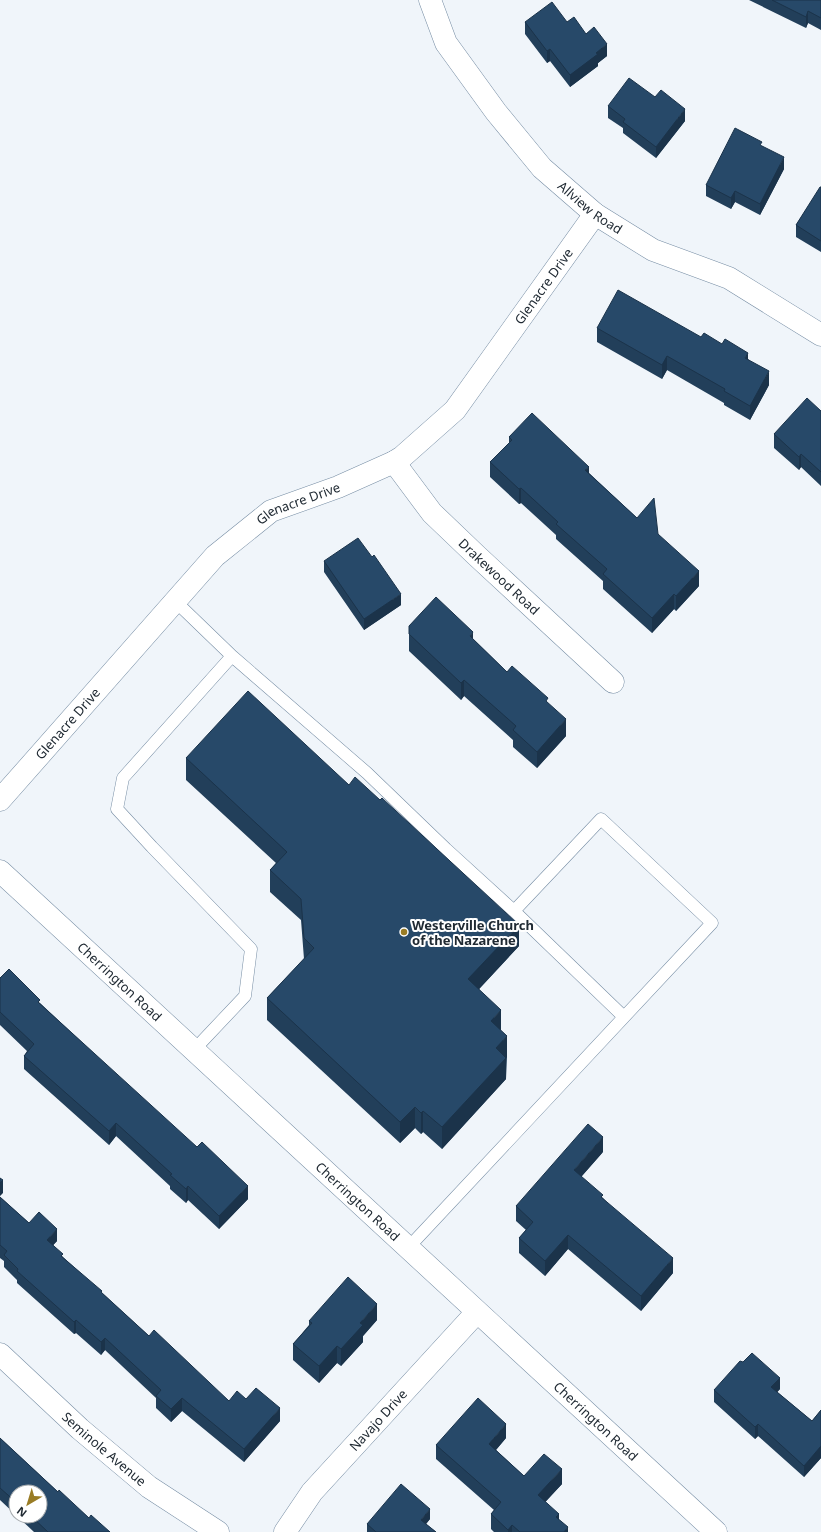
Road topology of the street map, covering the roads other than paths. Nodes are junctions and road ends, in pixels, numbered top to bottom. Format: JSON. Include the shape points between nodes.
{"nodes":[{"id":1,"x":430,"y":0,"type":"edge"},
{"id":2,"x":595,"y":214,"type":"junction"},
{"id":3,"x":821,"y":335,"type":"edge"},
{"id":4,"x":394,"y":462,"type":"junction"},
{"id":5,"x":175,"y":601,"type":"junction"},
{"id":6,"x":232,"y":656,"type":"junction"},
{"id":7,"x":613,"y":682,"type":"dead end"},
{"id":8,"x":0,"y":800,"type":"edge"},
{"id":9,"x":0,"y":871,"type":"edge"},
{"id":10,"x":514,"y":911,"type":"junction"},
{"id":11,"x":624,"y":1017,"type":"junction"},
{"id":12,"x":194,"y":1050,"type":"junction"},
{"id":13,"x":408,"y":1248,"type":"junction"},
{"id":14,"x":477,"y":1312,"type":"junction"},
{"id":15,"x":0,"y":1354,"type":"edge"},
{"id":16,"x":218,"y":1532,"type":"edge"},
{"id":17,"x":284,"y":1532,"type":"edge"},
{"id":18,"x":716,"y":1532,"type":"edge"}],
"edges":[{"from":1,"to":2,"type":"street","name":"Allview Road","via":[[446,43],[496,112],[542,168]]},
{"from":2,"to":3,"type":"street","name":"Allview Road","via":[[652,250],[729,278]]},
{"from":2,"to":4,"type":"street","name":"Glenacre Drive","via":[[454,410]]},
{"from":4,"to":5,"type":"street","name":"Glenacre Drive","via":[[338,487],[271,511],[215,556]]},
{"from":4,"to":7,"type":"street","name":"Drakewood Road","via":[[432,513]]},
{"from":5,"to":6,"type":"lane"},
{"from":5,"to":8,"type":"street","name":"Glenacre Drive"},
{"from":6,"to":10,"type":"lane","via":[[367,773]]},
{"from":6,"to":12,"type":"lane","via":[[124,778],[117,809],[251,949],[245,996]]},
{"from":9,"to":12,"type":"street","name":"Cherrington Road"},
{"from":10,"to":11,"type":"lane"},
{"from":10,"to":11,"type":"lane","via":[[601,819],[712,923]]},
{"from":11,"to":13,"type":"lane"},
{"from":12,"to":13,"type":"street","name":"Cherrington Road"},
{"from":13,"to":14,"type":"street","name":"Cherrington Road"},
{"from":14,"to":17,"type":"street","name":"Navajo Drive","via":[[312,1492]]},
{"from":14,"to":18,"type":"street","name":"Cherrington Road"},
{"from":15,"to":16,"type":"street","name":"Seminole Avenue","via":[[80,1429],[150,1487]]}]}
